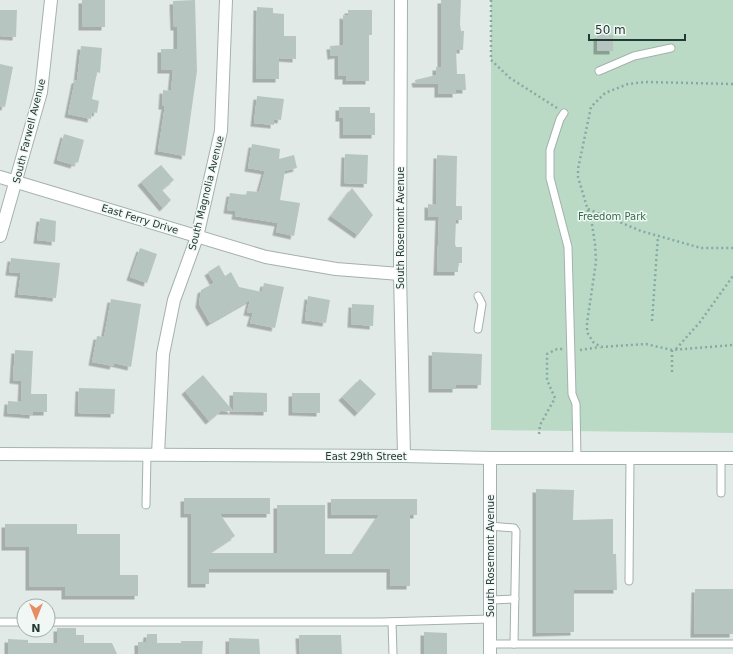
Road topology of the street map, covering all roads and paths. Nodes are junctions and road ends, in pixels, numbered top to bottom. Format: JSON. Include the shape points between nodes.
{"nodes":[{"id":1,"x":51,"y":0,"type":"edge"},
{"id":2,"x":226,"y":0,"type":"edge"},
{"id":3,"x":401,"y":0,"type":"edge"},
{"id":4,"x":491,"y":0,"type":"edge"},
{"id":5,"x":671,"y":48,"type":"dead end"},
{"id":6,"x":599,"y":72,"type":"dead end"},
{"id":7,"x":733,"y":84,"type":"edge"},
{"id":8,"x":564,"y":113,"type":"joint"},
{"id":9,"x":0,"y":177,"type":"edge"},
{"id":10,"x":17,"y":182,"type":"junction"},
{"id":11,"x":588,"y":209,"type":"junction"},
{"id":12,"x":0,"y":236,"type":"edge"},
{"id":13,"x":658,"y":236,"type":"junction"},
{"id":14,"x":197,"y":237,"type":"junction"},
{"id":15,"x":733,"y":248,"type":"edge"},
{"id":16,"x":400,"y":274,"type":"junction"},
{"id":17,"x":733,"y":276,"type":"edge"},
{"id":18,"x":478,"y":296,"type":"dead end"},
{"id":19,"x":652,"y":321,"type":"dead end"},
{"id":20,"x":478,"y":328,"type":"dead end"},
{"id":21,"x":733,"y":345,"type":"edge"},
{"id":22,"x":601,"y":347,"type":"junction"},
{"id":23,"x":571,"y":350,"type":"junction"},
{"id":24,"x":672,"y":350,"type":"junction"},
{"id":25,"x":676,"y":350,"type":"junction"},
{"id":26,"x":672,"y":374,"type":"dead end"},
{"id":27,"x":539,"y":434,"type":"dead end"},
{"id":28,"x":0,"y":454,"type":"edge"},
{"id":29,"x":152,"y":454,"type":"junction"},
{"id":30,"x":404,"y":456,"type":"junction"},
{"id":31,"x":490,"y":458,"type":"junction"},
{"id":32,"x":630,"y":458,"type":"junction"},
{"id":33,"x":727,"y":458,"type":"edge"},
{"id":34,"x":577,"y":459,"type":"junction"},
{"id":35,"x":721,"y":493,"type":"dead end"},
{"id":36,"x":146,"y":505,"type":"dead end"},
{"id":37,"x":490,"y":526,"type":"junction"},
{"id":38,"x":629,"y":581,"type":"dead end"},
{"id":39,"x":490,"y":600,"type":"junction"},
{"id":40,"x":515,"y":600,"type":"junction"},
{"id":41,"x":490,"y":619,"type":"junction"},
{"id":42,"x":0,"y":622,"type":"edge"},
{"id":43,"x":16,"y":622,"type":"edge"},
{"id":44,"x":56,"y":622,"type":"edge"},
{"id":45,"x":392,"y":622,"type":"junction"},
{"id":46,"x":514,"y":644,"type":"junction"},
{"id":47,"x":733,"y":644,"type":"edge"},
{"id":48,"x":490,"y":649,"type":"edge"},
{"id":49,"x":393,"y":654,"type":"edge"}],
"edges":[{"from":1,"to":10,"type":"street","name":"South Farwell Avenue","via":[[41,92]]},
{"from":2,"to":14,"type":"street","name":"South Magnolia Avenue","via":[[222,131]]},
{"from":3,"to":16,"type":"street","name":"South Rosemont Avenue"},
{"from":4,"to":8,"type":"path","via":[[491,60],[510,78]]},
{"from":5,"to":6,"type":"lane","via":[[634,56]]},
{"from":7,"to":11,"type":"path","via":[[646,82],[617,87],[600,96],[591,107],[578,168],[578,177]]},
{"from":8,"to":23,"type":"lane","via":[[550,150],[550,178],[568,247]]},
{"from":9,"to":10,"type":"street","name":"East Ferry Drive"},
{"from":10,"to":12,"type":"street","name":"South Farwell Avenue"},
{"from":10,"to":14,"type":"street","name":"East Ferry Drive"},
{"from":11,"to":13,"type":"path"},
{"from":11,"to":22,"type":"path","via":[[596,262],[587,310],[587,328],[593,342]]},
{"from":13,"to":15,"type":"path","via":[[701,248]]},
{"from":13,"to":19,"type":"path"},
{"from":14,"to":16,"type":"street","name":"East Ferry Drive","via":[[266,257],[336,269]]},
{"from":14,"to":29,"type":"street","name":"South Magnolia Avenue","via":[[174,300],[164,354]]},
{"from":16,"to":30,"type":"street","name":"South Rosemont Avenue"},
{"from":17,"to":25,"type":"path"},
{"from":18,"to":20,"type":"lane","via":[[482,304]]},
{"from":21,"to":25,"type":"path"},
{"from":22,"to":23,"type":"path"},
{"from":22,"to":24,"type":"path","via":[[646,344]]},
{"from":23,"to":27,"type":"path","via":[[557,349],[547,354],[547,380],[555,398],[540,425]]},
{"from":23,"to":34,"type":"lane"},
{"from":24,"to":25,"type":"path"},
{"from":24,"to":26,"type":"path"},
{"from":28,"to":29,"type":"street","name":"East 29th Street"},
{"from":29,"to":30,"type":"street","name":"East 29th Street"},
{"from":29,"to":36,"type":"lane"},
{"from":30,"to":31,"type":"street","name":"East 29th Street"},
{"from":31,"to":34,"type":"street","name":"East 29th Street"},
{"from":31,"to":37,"type":"street","name":"South Rosemont Avenue"},
{"from":32,"to":33,"type":"street","name":"East 29th Street"},
{"from":32,"to":34,"type":"street","name":"East 29th Street"},
{"from":32,"to":38,"type":"lane"},
{"from":33,"to":35,"type":"lane"},
{"from":37,"to":39,"type":"street","name":"South Rosemont Avenue"},
{"from":37,"to":40,"type":"lane","via":[[514,528],[516,531]]},
{"from":39,"to":40,"type":"lane"},
{"from":39,"to":41,"type":"street","name":"South Rosemont Avenue"},
{"from":40,"to":46,"type":"lane"},
{"from":41,"to":45,"type":"lane"},
{"from":41,"to":48,"type":"street","name":"South Rosemont Avenue"},
{"from":42,"to":43,"type":"lane"},
{"from":44,"to":45,"type":"lane"},
{"from":45,"to":49,"type":"lane"},
{"from":46,"to":47,"type":"lane"},
{"from":46,"to":48,"type":"lane"}]}
